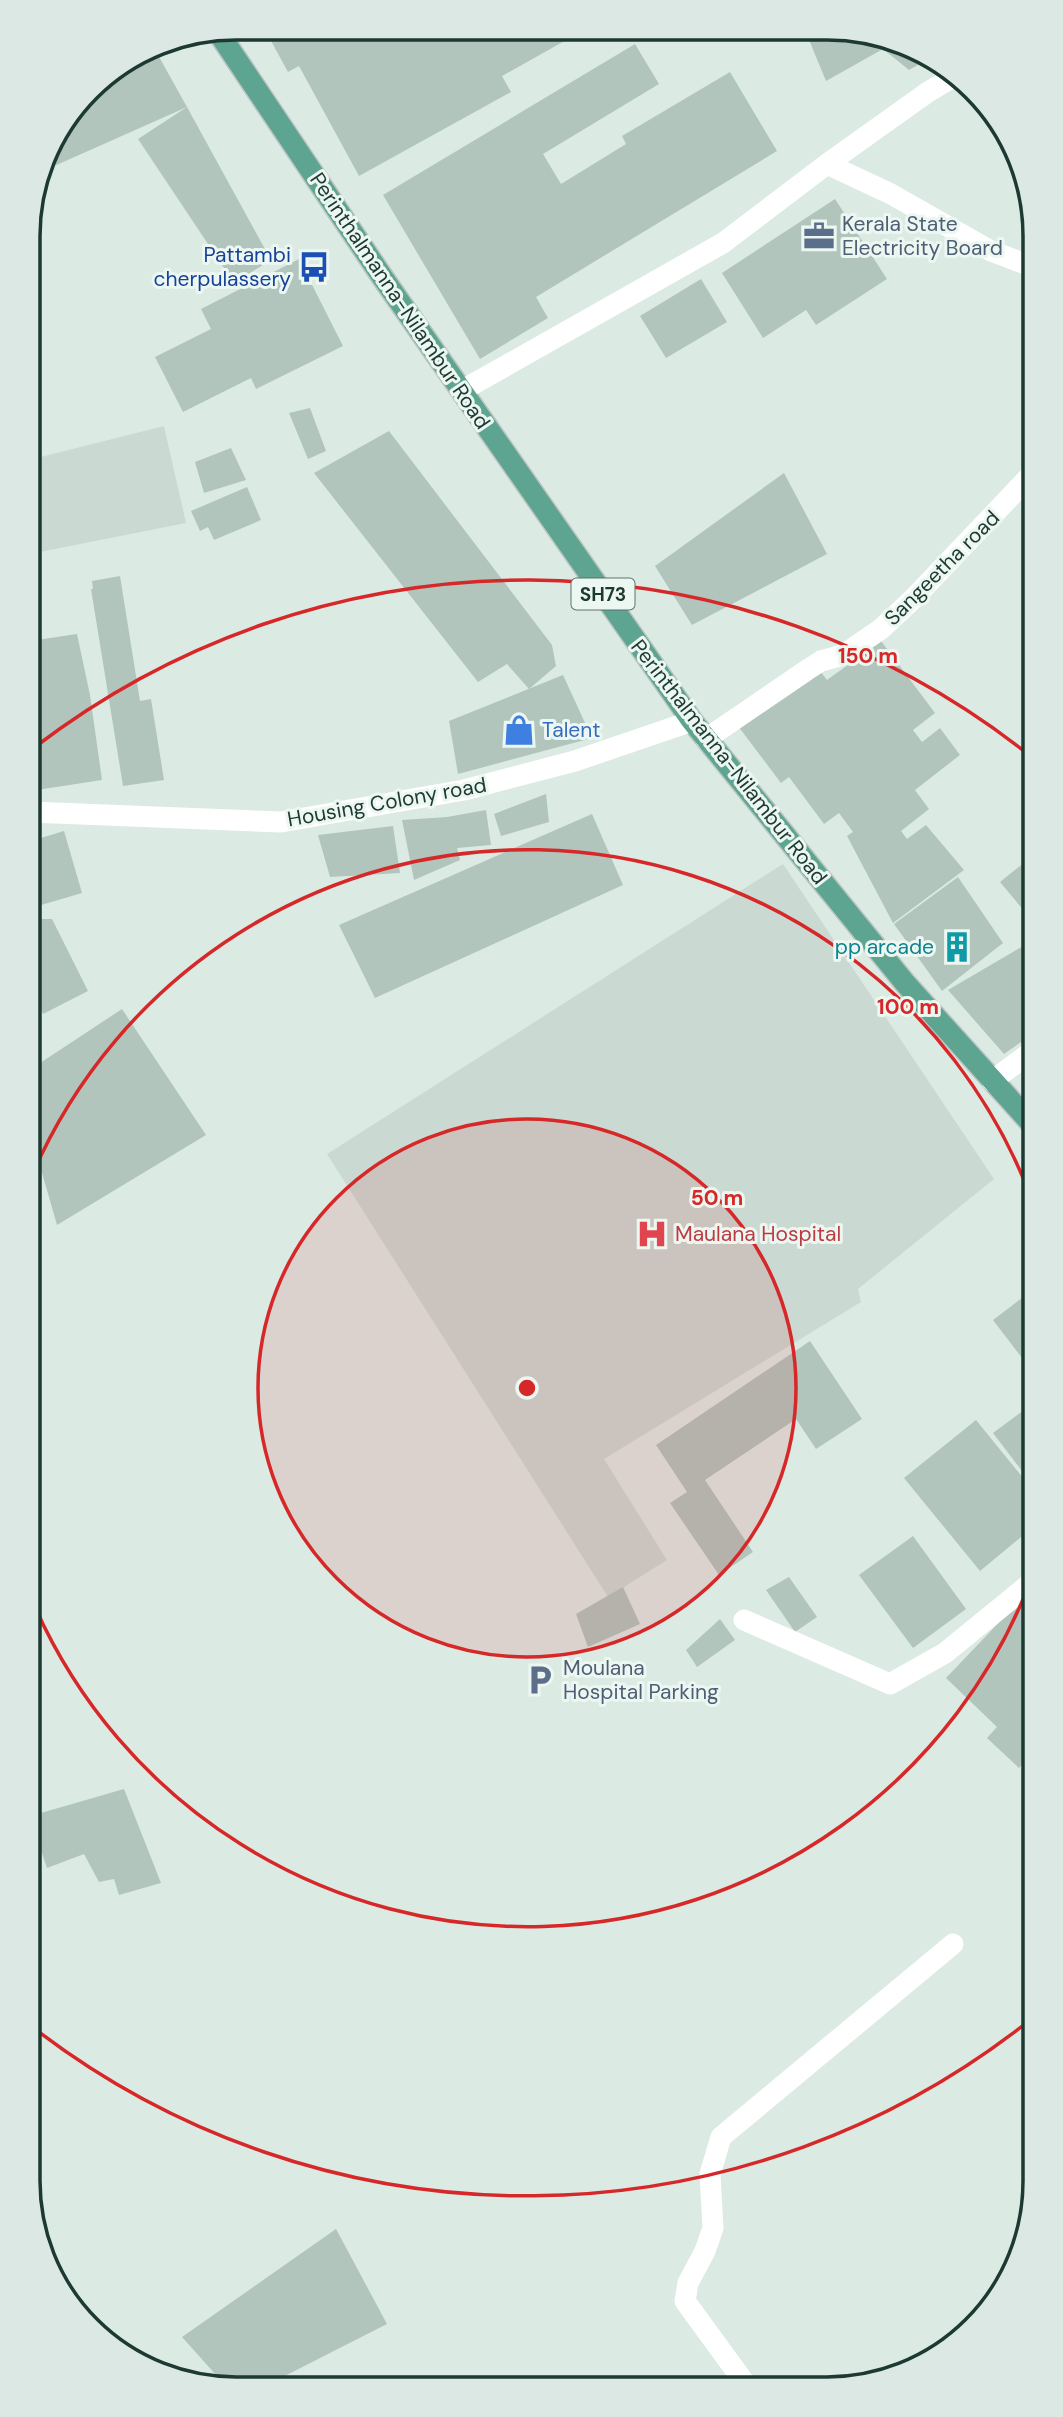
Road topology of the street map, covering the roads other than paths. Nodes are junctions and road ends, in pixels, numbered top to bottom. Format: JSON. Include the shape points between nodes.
{"nodes":[{"id":1,"x":224,"y":41,"type":"edge"},
{"id":2,"x":946,"y":82,"type":"edge"},
{"id":3,"x":827,"y":164,"type":"junction"},
{"id":4,"x":1023,"y":263,"type":"edge"},
{"id":5,"x":461,"y":391,"type":"junction"},
{"id":6,"x":1023,"y":483,"type":"edge"},
{"id":7,"x":692,"y":721,"type":"junction"},
{"id":8,"x":706,"y":739,"type":"junction"},
{"id":9,"x":41,"y":812,"type":"edge"},
{"id":10,"x":1023,"y":1058,"type":"edge"},
{"id":11,"x":992,"y":1081,"type":"junction"},
{"id":12,"x":1023,"y":1115,"type":"edge"},
{"id":13,"x":1022,"y":1590,"type":"edge"},
{"id":14,"x":744,"y":1620,"type":"dead end"},
{"id":15,"x":953,"y":1944,"type":"dead end"},
{"id":16,"x":740,"y":2377,"type":"edge"}],
"edges":[{"from":1,"to":5,"type":"main road","name":"Perinthalmanna-Nilambur Road","number":"SH73"},
{"from":2,"to":3,"type":"street"},
{"from":3,"to":4,"type":"street","via":[[891,194],[990,251]]},
{"from":3,"to":5,"type":"street","via":[[723,243]]},
{"from":5,"to":7,"type":"main road","name":"Perinthalmanna-Nilambur Road","number":"SH73"},
{"from":6,"to":8,"type":"street","name":"Sangeetha road","via":[[881,629],[843,655],[821,661]]},
{"from":7,"to":8,"type":"main road","name":"Perinthalmanna-Nilambur Road","number":"SH73"},
{"from":7,"to":9,"type":"street","name":"Housing Colony road","via":[[575,761],[464,790],[281,822]]},
{"from":8,"to":11,"type":"main road","name":"Perinthalmanna-Nilambur Road","number":"SH73","via":[[887,961]]},
{"from":10,"to":11,"type":"street"},
{"from":11,"to":12,"type":"main road","name":"Perinthalmanna-Nilambur Road","number":"SH73"},
{"from":13,"to":14,"type":"street","via":[[945,1653],[890,1684]]},
{"from":15,"to":16,"type":"street","via":[[721,2137],[710,2174],[713,2228],[688,2283],[685,2301]]}]}
